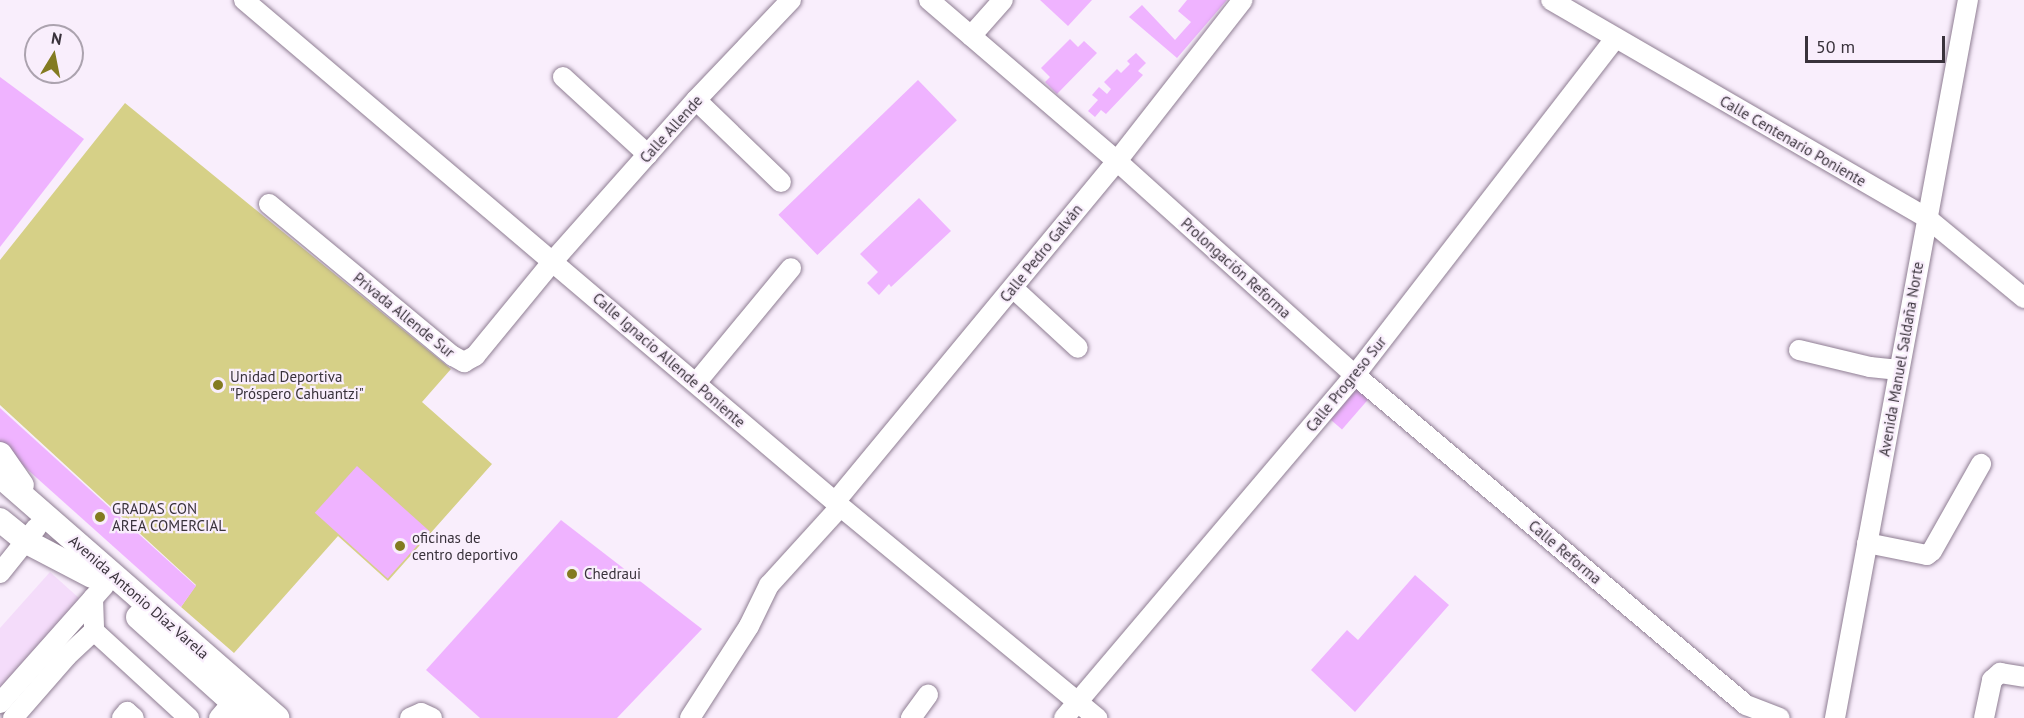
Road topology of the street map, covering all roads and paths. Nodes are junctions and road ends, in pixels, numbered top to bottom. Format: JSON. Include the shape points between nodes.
{"nodes":[{"id":1,"x":244,"y":0,"type":"edge"},
{"id":2,"x":791,"y":0,"type":"edge"},
{"id":3,"x":929,"y":0,"type":"edge"},
{"id":4,"x":1003,"y":0,"type":"edge"},
{"id":5,"x":1243,"y":0,"type":"edge"},
{"id":6,"x":1968,"y":0,"type":"edge"},
{"id":7,"x":1558,"y":2,"type":"edge"},
{"id":8,"x":971,"y":36,"type":"junction"},
{"id":9,"x":1615,"y":39,"type":"junction"},
{"id":10,"x":563,"y":77,"type":"dead end"},
{"id":11,"x":696,"y":100,"type":"junction"},
{"id":12,"x":648,"y":154,"type":"junction"},
{"id":13,"x":1117,"y":161,"type":"junction"},
{"id":14,"x":781,"y":182,"type":"dead end"},
{"id":15,"x":268,"y":204,"type":"dead end"},
{"id":16,"x":1927,"y":218,"type":"junction"},
{"id":17,"x":553,"y":261,"type":"junction"},
{"id":18,"x":791,"y":268,"type":"dead end"},
{"id":19,"x":1013,"y":288,"type":"junction"},
{"id":20,"x":2024,"y":298,"type":"edge"},
{"id":21,"x":1078,"y":348,"type":"dead end"},
{"id":22,"x":1799,"y":350,"type":"dead end"},
{"id":23,"x":1899,"y":370,"type":"junction"},
{"id":24,"x":1355,"y":375,"type":"junction"},
{"id":25,"x":696,"y":383,"type":"junction"},
{"id":26,"x":0,"y":454,"type":"edge"},
{"id":27,"x":1981,"y":464,"type":"dead end"},
{"id":28,"x":0,"y":476,"type":"edge"},
{"id":29,"x":0,"y":498,"type":"edge"},
{"id":30,"x":838,"y":505,"type":"junction"},
{"id":31,"x":0,"y":520,"type":"edge"},
{"id":32,"x":34,"y":526,"type":"junction"},
{"id":33,"x":1867,"y":543,"type":"junction"},
{"id":34,"x":4,"y":562,"type":"edge"},
{"id":35,"x":96,"y":587,"type":"junction"},
{"id":36,"x":94,"y":632,"type":"junction"},
{"id":37,"x":2024,"y":677,"type":"edge"},
{"id":38,"x":928,"y":695,"type":"dead end"},
{"id":39,"x":1078,"y":701,"type":"junction"},
{"id":40,"x":0,"y":703,"type":"edge"},
{"id":41,"x":234,"y":713,"type":"edge"},
{"id":42,"x":13,"y":718,"type":"edge"},
{"id":43,"x":122,"y":718,"type":"edge"},
{"id":44,"x":134,"y":718,"type":"edge"},
{"id":45,"x":189,"y":718,"type":"edge"},
{"id":46,"x":277,"y":718,"type":"edge"},
{"id":47,"x":410,"y":718,"type":"edge"},
{"id":48,"x":432,"y":718,"type":"edge"},
{"id":49,"x":690,"y":718,"type":"edge"},
{"id":50,"x":911,"y":718,"type":"edge"},
{"id":51,"x":1064,"y":718,"type":"edge"},
{"id":52,"x":1097,"y":718,"type":"edge"},
{"id":53,"x":1780,"y":718,"type":"edge"},
{"id":54,"x":1835,"y":718,"type":"edge"},
{"id":55,"x":1984,"y":718,"type":"edge"}],
"edges":[{"from":1,"to":17,"type":"street","name":"Calle Ignacio Allende Poniente"},
{"from":2,"to":11,"type":"street","name":"Calle Allende"},
{"from":3,"to":8,"type":"street","name":"Prolongación Reforma"},
{"from":4,"to":8,"type":"street"},
{"from":5,"to":13,"type":"street","name":"Calle Pedro Galván"},
{"from":6,"to":16,"type":"street","name":"Avenida Manuel Saldaña Norte"},
{"from":7,"to":9,"type":"street","name":"Calle Centenario Poniente"},
{"from":8,"to":13,"type":"street","name":"Prolongación Reforma"},
{"from":9,"to":16,"type":"street","name":"Calle Centenario Poniente"},
{"from":9,"to":24,"type":"street","name":"Calle Progreso Sur"},
{"from":10,"to":12,"type":"street"},
{"from":11,"to":12,"type":"street","name":"Calle Allende"},
{"from":11,"to":14,"type":"street"},
{"from":12,"to":17,"type":"street","name":"Calle Allende"},
{"from":13,"to":19,"type":"street","name":"Calle Pedro Galván"},
{"from":13,"to":24,"type":"street","name":"Prolongación Reforma"},
{"from":15,"to":17,"type":"street","name":"Privada Allende Sur","via":[[464,362],[475,356]]},
{"from":16,"to":20,"type":"street","name":"Calle Centenario Poniente"},
{"from":16,"to":23,"type":"street","name":"Avenida Manuel Saldaña Norte"},
{"from":17,"to":25,"type":"street","name":"Calle Ignacio Allende Poniente"},
{"from":18,"to":25,"type":"street"},
{"from":19,"to":21,"type":"street"},
{"from":19,"to":30,"type":"street","name":"Calle Pedro Galván"},
{"from":22,"to":23,"type":"street"},
{"from":23,"to":33,"type":"street","name":"Avenida Manuel Saldaña Norte"},
{"from":24,"to":39,"type":"street","name":"Calle Progreso Sur"},
{"from":24,"to":53,"type":"street","name":"Calle Reforma","via":[[1746,705]]},
{"from":25,"to":30,"type":"street","name":"Calle Ignacio Allende Poniente"},
{"from":26,"to":32,"type":"main road"},
{"from":27,"to":33,"type":"street","via":[[1927,555]]},
{"from":28,"to":32,"type":"main road","name":"Avenida Antonio Díaz Varela"},
{"from":29,"to":32,"type":"main road","name":"Avenida Antonio Díaz Varela"},
{"from":30,"to":39,"type":"street","name":"Calle Ignacio Allende Poniente"},
{"from":30,"to":49,"type":"street","name":"Calle Pedro Galván","via":[[769,585],[749,626]]},
{"from":31,"to":32,"type":"main road"},
{"from":32,"to":34,"type":"street"},
{"from":32,"to":35,"type":"main road","name":"Avenida Antonio Díaz Varela"},
{"from":32,"to":46,"type":"main road","name":"Avenida Antonio Díaz Varela"},
{"from":33,"to":54,"type":"street","name":"Avenida Manuel Saldaña Norte"},
{"from":35,"to":36,"type":"street"},
{"from":35,"to":40,"type":"street"},
{"from":35,"to":41,"type":"main road","name":"Avenida Antonio Díaz Varela"},
{"from":36,"to":42,"type":"street","via":[[67,656]]},
{"from":36,"to":45,"type":"street"},
{"from":37,"to":55,"type":"street","via":[[2000,673],[1992,680]]},
{"from":38,"to":50,"type":"street"},
{"from":39,"to":51,"type":"street","name":"Calle Progreso Sur"},
{"from":39,"to":52,"type":"street","name":"Calle Ignacio Allende Poniente"},
{"from":43,"to":44,"type":"street","via":[[127,712]]},
{"from":47,"to":48,"type":"street","via":[[421,712]]}]}
